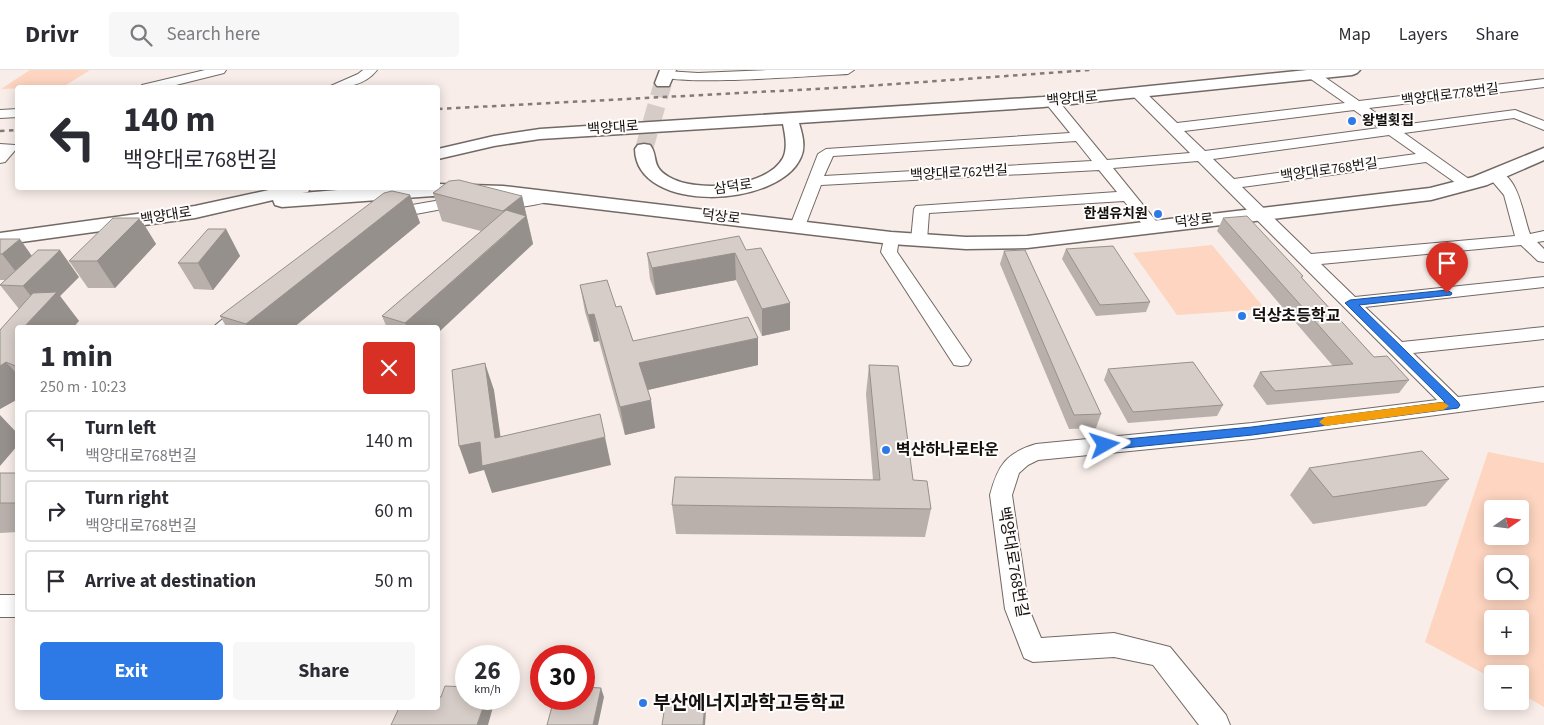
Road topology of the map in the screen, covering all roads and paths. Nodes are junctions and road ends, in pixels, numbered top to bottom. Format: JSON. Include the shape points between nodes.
{"nodes":[{"id":1,"x":220,"y":70,"type":"edge"},
{"id":2,"x":371,"y":70,"type":"edge"},
{"id":3,"x":848,"y":70,"type":"edge"},
{"id":4,"x":1352,"y":70,"type":"edge"},
{"id":5,"x":792,"y":71,"type":"edge"},
{"id":6,"x":1312,"y":74,"type":"junction"},
{"id":7,"x":666,"y":76,"type":"edge"},
{"id":8,"x":1544,"y":83,"type":"edge"},
{"id":9,"x":159,"y":85,"type":"edge"},
{"id":10,"x":340,"y":85,"type":"edge"},
{"id":11,"x":1138,"y":93,"type":"junction"},
{"id":12,"x":1051,"y":101,"type":"junction"},
{"id":13,"x":1357,"y":106,"type":"junction"},
{"id":14,"x":15,"y":113,"type":"edge"},
{"id":15,"x":0,"y":114,"type":"edge"},
{"id":16,"x":790,"y":117,"type":"junction"},
{"id":17,"x":1544,"y":126,"type":"edge"},
{"id":18,"x":1173,"y":128,"type":"junction"},
{"id":19,"x":1391,"y":130,"type":"junction"},
{"id":20,"x":1080,"y":137,"type":"junction"},
{"id":21,"x":440,"y":144,"type":"edge"},
{"id":22,"x":0,"y":148,"type":"edge"},
{"id":23,"x":644,"y":149,"type":"tunnel mouth"},
{"id":24,"x":440,"y":154,"type":"edge"},
{"id":25,"x":1544,"y":154,"type":"edge"},
{"id":26,"x":1201,"y":156,"type":"junction"},
{"id":27,"x":1428,"y":157,"type":"junction"},
{"id":28,"x":0,"y":159,"type":"edge"},
{"id":29,"x":1103,"y":165,"type":"junction"},
{"id":30,"x":1494,"y":175,"type":"junction"},
{"id":31,"x":815,"y":181,"type":"junction"},
{"id":32,"x":1229,"y":184,"type":"junction"},
{"id":33,"x":1468,"y":185,"type":"junction"},
{"id":34,"x":246,"y":190,"type":"edge"},
{"id":35,"x":292,"y":190,"type":"edge"},
{"id":36,"x":371,"y":190,"type":"edge"},
{"id":37,"x":1128,"y":196,"type":"junction"},
{"id":38,"x":550,"y":197,"type":"junction"},
{"id":39,"x":195,"y":212,"type":"junction"},
{"id":40,"x":1259,"y":214,"type":"junction"},
{"id":41,"x":372,"y":219,"type":"edge"},
{"id":42,"x":0,"y":226,"type":"edge"},
{"id":43,"x":798,"y":226,"type":"junction"},
{"id":44,"x":1152,"y":226,"type":"junction"},
{"id":45,"x":1544,"y":236,"type":"edge"},
{"id":46,"x":892,"y":238,"type":"junction"},
{"id":47,"x":0,"y":239,"type":"edge"},
{"id":48,"x":919,"y":240,"type":"junction"},
{"id":49,"x":1526,"y":240,"type":"junction"},
{"id":50,"x":1544,"y":257,"type":"edge"},
{"id":51,"x":1306,"y":260,"type":"junction"},
{"id":52,"x":1544,"y":282,"type":"edge"},
{"id":53,"x":260,"y":298,"type":"edge"},
{"id":54,"x":1350,"y":303,"type":"junction"},
{"id":55,"x":225,"y":325,"type":"edge"},
{"id":56,"x":1544,"y":333,"type":"edge"},
{"id":57,"x":1397,"y":349,"type":"junction"},
{"id":58,"x":961,"y":360,"type":"dead end"},
{"id":59,"x":1544,"y":394,"type":"edge"},
{"id":60,"x":1454,"y":405,"type":"junction"},
{"id":61,"x":0,"y":606,"type":"edge"},
{"id":62,"x":15,"y":606,"type":"edge"},
{"id":63,"x":1216,"y":725,"type":"edge"}],
"edges":[{"from":1,"to":9,"type":"street"},
{"from":2,"to":10,"type":"street"},
{"from":3,"to":5,"type":"street"},
{"from":4,"to":6,"type":"main road","name":"백양대로"},
{"from":5,"to":7,"type":"street"},
{"from":6,"to":11,"type":"main road","name":"백양대로"},
{"from":6,"to":13,"type":"street","name":"백양대로778번길"},
{"from":8,"to":13,"type":"street","name":"백양대로778번길"},
{"from":11,"to":12,"type":"main road","name":"백양대로"},
{"from":11,"to":18,"type":"street"},
{"from":12,"to":16,"type":"main road","name":"백양대로"},
{"from":12,"to":20,"type":"street"},
{"from":13,"to":18,"type":"street"},
{"from":13,"to":19,"type":"street","name":"백양대로778번길"},
{"from":14,"to":15,"type":"street"},
{"from":16,"to":21,"type":"main road","name":"백양대로","via":[[748,112],[538,127]]},
{"from":16,"to":23,"type":"main road","name":"삼덕로","via":[[795,151],[792,161],[777,175],[747,188],[710,191],[674,185],[651,172],[645,162]]},
{"from":16,"to":24,"type":"main road","name":"백양대로","via":[[540,134]]},
{"from":17,"to":19,"type":"street","name":"백양대로778번길","via":[[1515,114]]},
{"from":18,"to":26,"type":"street"},
{"from":19,"to":26,"type":"street","name":"백양대로768번길"},
{"from":19,"to":27,"type":"street","name":"백양대로778번길"},
{"from":20,"to":29,"type":"street"},
{"from":20,"to":31,"type":"street","name":"백양대로762번길","via":[[830,152],[825,154]]},
{"from":22,"to":28,"type":"street","via":[[10,148]]},
{"from":25,"to":30,"type":"main road","name":"덕상로"},
{"from":26,"to":29,"type":"street","name":"백양대로768번길"},
{"from":26,"to":32,"type":"street"},
{"from":27,"to":32,"type":"street","name":"백양대로768번길"},
{"from":27,"to":33,"type":"street","name":"백양대로778번길"},
{"from":29,"to":31,"type":"street","name":"백양대로762번길"},
{"from":29,"to":37,"type":"street"},
{"from":30,"to":33,"type":"main road","name":"덕상로"},
{"from":30,"to":49,"type":"street","via":[[1509,187]]},
{"from":31,"to":43,"type":"street","name":"백양대로762번길"},
{"from":32,"to":40,"type":"street"},
{"from":33,"to":40,"type":"main road","name":"덕상로","via":[[1431,194]]},
{"from":34,"to":42,"type":"main road","name":"백양대로"},
{"from":35,"to":39,"type":"main road","name":"백양대로"},
{"from":36,"to":38,"type":"main road","name":"덕상로","via":[[477,190]]},
{"from":36,"to":39,"type":"main road","name":"덕상로"},
{"from":37,"to":44,"type":"street"},
{"from":37,"to":48,"type":"street","via":[[922,209]]},
{"from":38,"to":41,"type":"street","name":"덕상로","via":[[518,203],[467,200]]},
{"from":38,"to":43,"type":"main road","name":"덕상로"},
{"from":39,"to":47,"type":"main road","name":"백양대로"},
{"from":40,"to":44,"type":"main road","name":"덕상로"},
{"from":40,"to":51,"type":"street"},
{"from":43,"to":46,"type":"main road","name":"덕상로"},
{"from":44,"to":48,"type":"main road","name":"덕상로","via":[[1019,242],[966,244]]},
{"from":45,"to":49,"type":"street"},
{"from":46,"to":48,"type":"main road","name":"덕상로"},
{"from":46,"to":58,"type":"street","via":[[889,252]]},
{"from":49,"to":50,"type":"street"},
{"from":49,"to":51,"type":"street"},
{"from":51,"to":54,"type":"street"},
{"from":52,"to":54,"type":"street"},
{"from":53,"to":55,"type":"street"},
{"from":54,"to":57,"type":"street"},
{"from":56,"to":57,"type":"street"},
{"from":57,"to":60,"type":"street"},
{"from":59,"to":60,"type":"street","name":"백양대로768번길"},
{"from":60,"to":63,"type":"street","name":"백양대로768번길","via":[[1252,431],[1036,452],[1014,463],[1001,495],[1017,609],[1032,650],[1114,645],[1161,655]]},
{"from":61,"to":62,"type":"street"}]}
